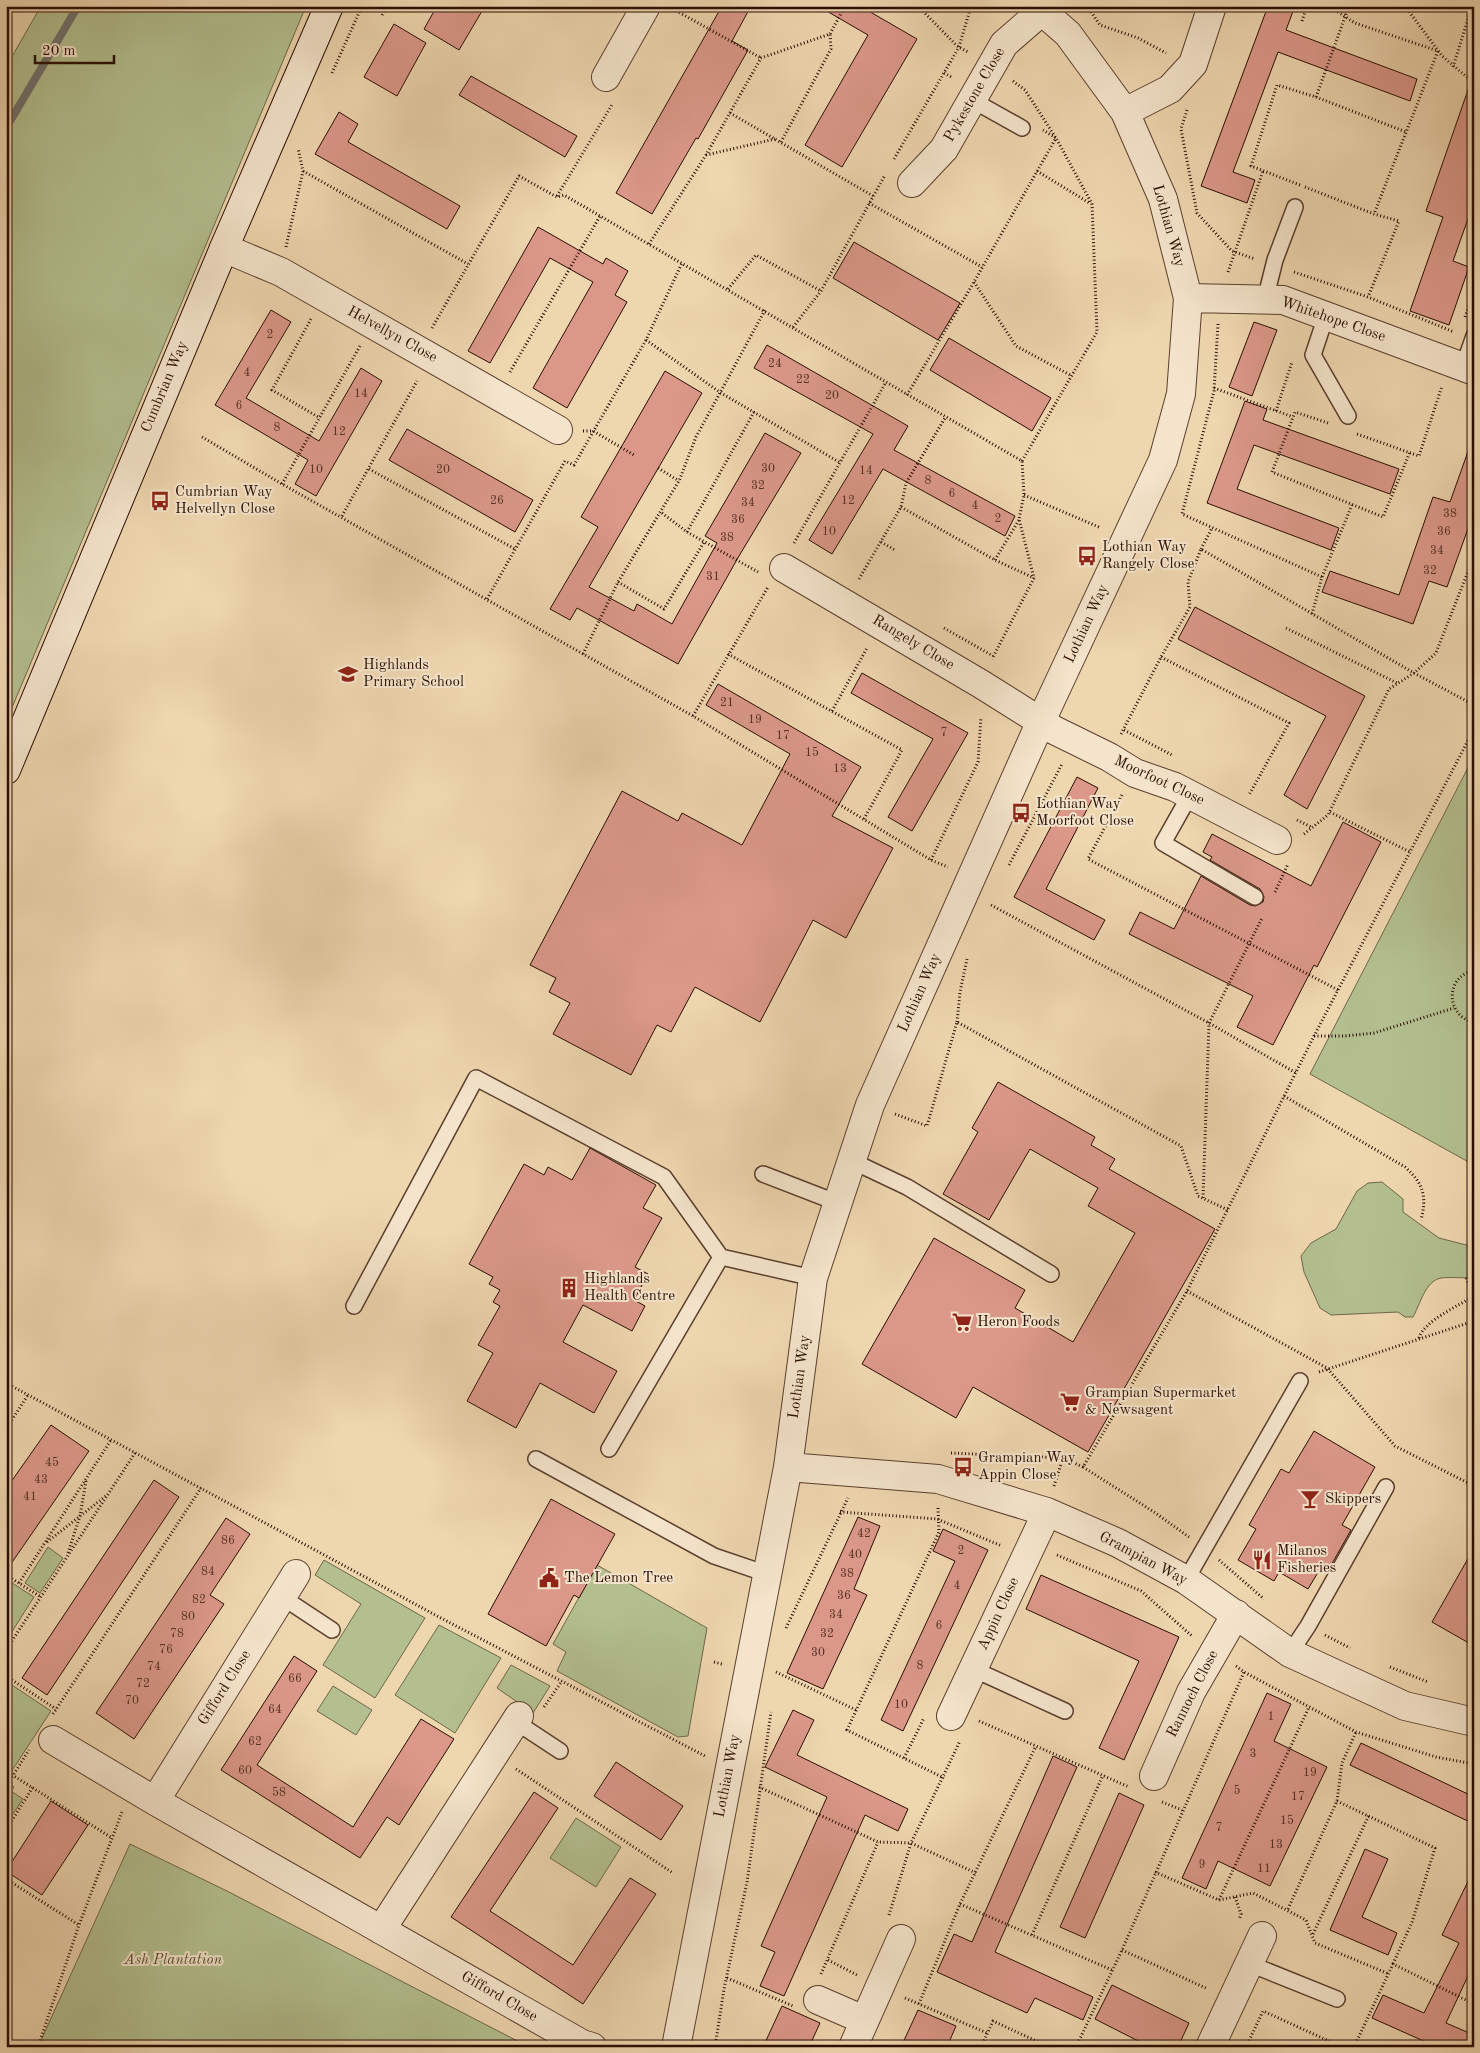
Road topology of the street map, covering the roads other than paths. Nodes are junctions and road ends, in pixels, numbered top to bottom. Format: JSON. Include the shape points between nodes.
{"nodes":[{"id":1,"x":329,"y":6,"type":"edge"},
{"id":2,"x":1212,"y":6,"type":"edge"},
{"id":3,"x":658,"y":7,"type":"edge"},
{"id":4,"x":1039,"y":8,"type":"edge"},
{"id":5,"x":606,"y":77,"type":"dead end"},
{"id":6,"x":972,"y":100,"type":"junction"},
{"id":7,"x":1125,"y":112,"type":"junction"},
{"id":8,"x":1022,"y":128,"type":"dead end"},
{"id":9,"x":912,"y":183,"type":"dead end"},
{"id":10,"x":1295,"y":207,"type":"dead end"},
{"id":11,"x":224,"y":248,"type":"junction"},
{"id":12,"x":1188,"y":298,"type":"junction"},
{"id":13,"x":1266,"y":300,"type":"junction"},
{"id":14,"x":1326,"y":316,"type":"junction"},
{"id":15,"x":1474,"y":336,"type":"edge"},
{"id":16,"x":1461,"y":372,"type":"edge"},
{"id":17,"x":1348,"y":416,"type":"dead end"},
{"id":18,"x":558,"y":430,"type":"road end"},
{"id":19,"x":774,"y":572,"type":"road end"},
{"id":20,"x":1041,"y":721,"type":"junction"},
{"id":21,"x":6,"y":770,"type":"edge"},
{"id":22,"x":1190,"y":795,"type":"junction"},
{"id":23,"x":1290,"y":845,"type":"road end"},
{"id":24,"x":1255,"y":896,"type":"dead end"},
{"id":25,"x":852,"y":1161,"type":"junction"},
{"id":26,"x":763,"y":1174,"type":"dead end"},
{"id":27,"x":838,"y":1203,"type":"junction"},
{"id":28,"x":721,"y":1258,"type":"junction"},
{"id":29,"x":1051,"y":1274,"type":"dead end"},
{"id":30,"x":813,"y":1278,"type":"junction"},
{"id":31,"x":354,"y":1306,"type":"dead end"},
{"id":32,"x":1300,"y":1380,"type":"road end"},
{"id":33,"x":609,"y":1449,"type":"dead end"},
{"id":34,"x":536,"y":1459,"type":"dead end"},
{"id":35,"x":788,"y":1467,"type":"junction"},
{"id":36,"x":1386,"y":1487,"type":"dead end"},
{"id":37,"x":1047,"y":1512,"type":"junction"},
{"id":38,"x":767,"y":1574,"type":"junction"},
{"id":39,"x":1186,"y":1580,"type":"junction"},
{"id":40,"x":289,"y":1585,"type":"joint"},
{"id":41,"x":1236,"y":1614,"type":"junction"},
{"id":42,"x":332,"y":1630,"type":"dead end"},
{"id":43,"x":1290,"y":1653,"type":"junction"},
{"id":44,"x":973,"y":1669,"type":"junction"},
{"id":45,"x":1065,"y":1711,"type":"dead end"},
{"id":46,"x":517,"y":1719,"type":"joint"},
{"id":47,"x":947,"y":1722,"type":"road end"},
{"id":48,"x":1474,"y":1722,"type":"edge"},
{"id":49,"x":45,"y":1736,"type":"road end"},
{"id":50,"x":560,"y":1751,"type":"dead end"},
{"id":51,"x":1149,"y":1788,"type":"road end"},
{"id":52,"x":155,"y":1801,"type":"junction"},
{"id":53,"x":382,"y":1930,"type":"junction"},
{"id":54,"x":1262,"y":1936,"type":"dead end"},
{"id":55,"x":901,"y":1939,"type":"road end"},
{"id":56,"x":1250,"y":1964,"type":"junction"},
{"id":57,"x":811,"y":1994,"type":"road end"},
{"id":58,"x":1337,"y":1999,"type":"dead end"},
{"id":59,"x":864,"y":2020,"type":"junction"},
{"id":60,"x":592,"y":2047,"type":"edge"},
{"id":61,"x":676,"y":2047,"type":"edge"},
{"id":62,"x":852,"y":2047,"type":"edge"},
{"id":63,"x":1210,"y":2047,"type":"edge"}],
"edges":[{"from":1,"to":11,"type":"street","name":"Cumbrian Way"},
{"from":2,"to":7,"type":"street","via":[[1193,64],[1170,89]]},
{"from":3,"to":5,"type":"street"},
{"from":4,"to":6,"type":"street","name":"Pykestone Close","via":[[1004,44]]},
{"from":4,"to":7,"type":"street","name":"Lothian Way","via":[[1068,34]]},
{"from":6,"to":8,"type":"lane"},
{"from":6,"to":9,"type":"street","name":"Pykestone Close","via":[[944,148]]},
{"from":7,"to":12,"type":"street","name":"Lothian Way","via":[[1163,199]]},
{"from":10,"to":13,"type":"lane","via":[[1274,260]]},
{"from":11,"to":18,"type":"street","name":"Helvellyn Close","via":[[281,272]]},
{"from":11,"to":21,"type":"street","name":"Cumbrian Way"},
{"from":12,"to":13,"type":"street","name":"Whitehope Close"},
{"from":12,"to":20,"type":"street","name":"Lothian Way","via":[[1181,394],[1163,460]]},
{"from":13,"to":14,"type":"street","name":"Whitehope Close","via":[[1284,300]]},
{"from":14,"to":16,"type":"street","name":"Whitehope Close"},
{"from":14,"to":17,"type":"lane","via":[[1313,355]]},
{"from":15,"to":16,"type":"lane"},
{"from":19,"to":20,"type":"street","name":"Rangely Close","via":[[881,624]]},
{"from":20,"to":22,"type":"street","name":"Moorfoot Close","via":[[1135,773]]},
{"from":20,"to":25,"type":"street","name":"Lothian Way","via":[[870,1105]]},
{"from":22,"to":23,"type":"street","name":"Moorfoot Close"},
{"from":22,"to":24,"type":"lane","via":[[1163,843]]},
{"from":25,"to":27,"type":"street","name":"Lothian Way"},
{"from":25,"to":29,"type":"lane","via":[[907,1187]]},
{"from":26,"to":27,"type":"lane"},
{"from":27,"to":30,"type":"street","name":"Lothian Way"},
{"from":28,"to":30,"type":"lane"},
{"from":28,"to":31,"type":"lane","via":[[664,1177],[476,1078]]},
{"from":28,"to":33,"type":"lane"},
{"from":30,"to":35,"type":"street","name":"Lothian Way"},
{"from":32,"to":39,"type":"lane"},
{"from":34,"to":38,"type":"lane","via":[[714,1556]]},
{"from":35,"to":37,"type":"street","name":"Grampian Way","via":[[938,1479]]},
{"from":35,"to":38,"type":"street","name":"Lothian Way"},
{"from":36,"to":43,"type":"lane"},
{"from":37,"to":39,"type":"street","name":"Grampian Way","via":[[1118,1543]]},
{"from":37,"to":44,"type":"street","name":"Appin Close"},
{"from":38,"to":61,"type":"street","name":"Lothian Way"},
{"from":39,"to":41,"type":"street","name":"Grampian Way"},
{"from":40,"to":42,"type":"lane"},
{"from":40,"to":52,"type":"street","name":"Gifford Close"},
{"from":41,"to":43,"type":"street","name":"Grampian Way"},
{"from":41,"to":51,"type":"street","name":"Rannoch Close","via":[[1191,1692]]},
{"from":43,"to":48,"type":"street","name":"Grampian Way","via":[[1405,1706]]},
{"from":44,"to":45,"type":"lane"},
{"from":44,"to":47,"type":"street","name":"Appin Close"},
{"from":46,"to":50,"type":"lane"},
{"from":46,"to":53,"type":"street"},
{"from":49,"to":52,"type":"street","name":"Gifford Close"},
{"from":52,"to":53,"type":"street","name":"Gifford Close"},
{"from":53,"to":60,"type":"street","name":"Gifford Close"},
{"from":54,"to":56,"type":"street"},
{"from":55,"to":59,"type":"street"},
{"from":56,"to":58,"type":"lane"},
{"from":56,"to":63,"type":"street"},
{"from":57,"to":59,"type":"street"},
{"from":59,"to":62,"type":"street"}]}
